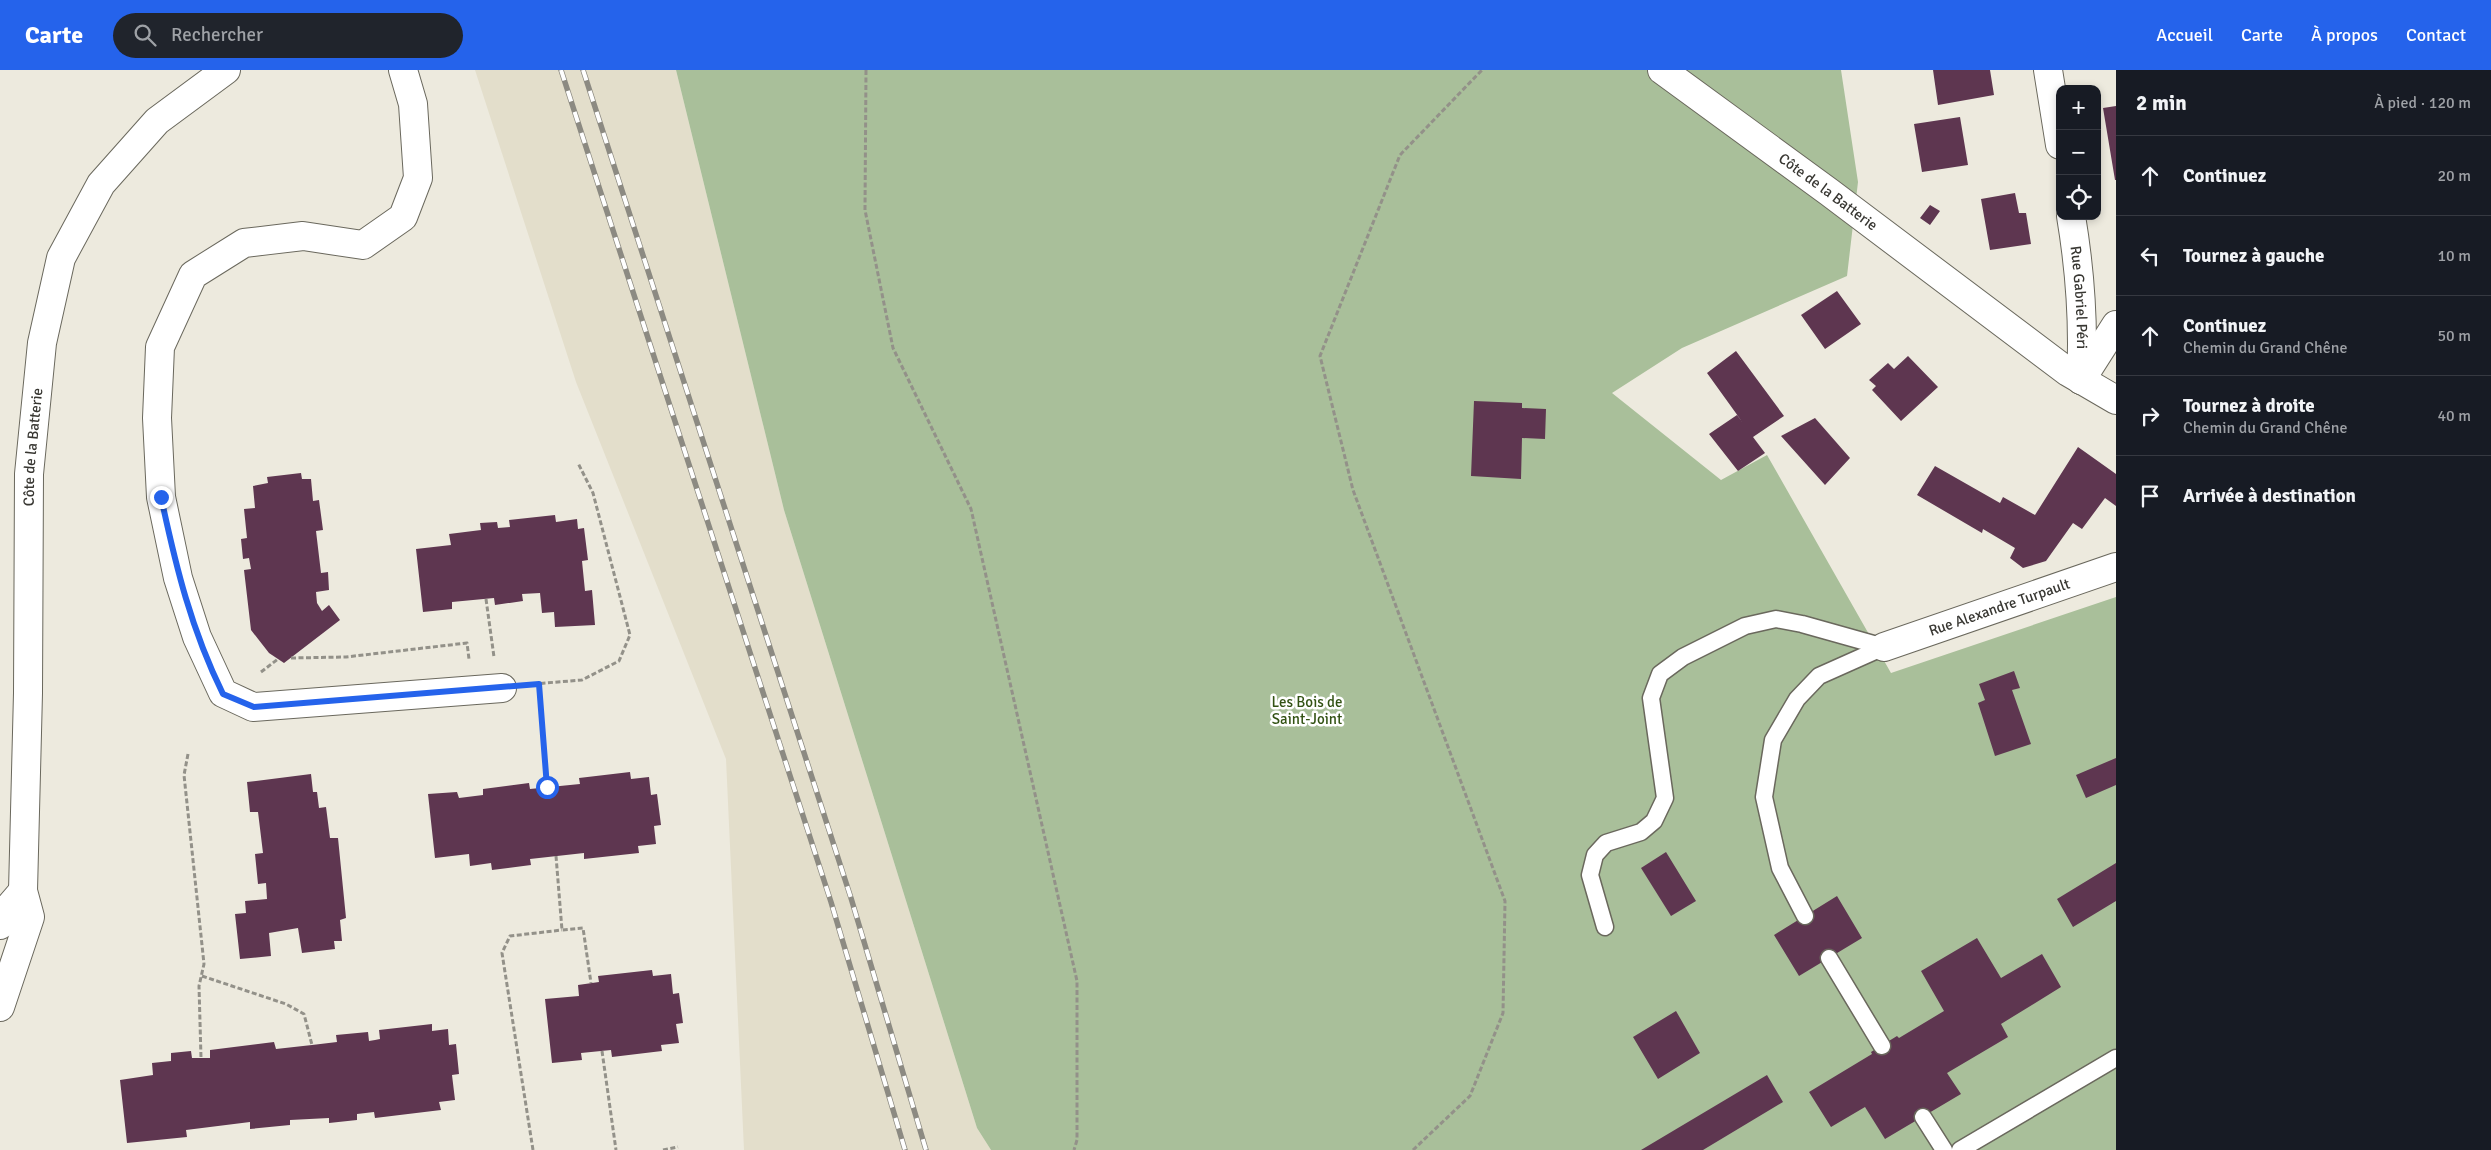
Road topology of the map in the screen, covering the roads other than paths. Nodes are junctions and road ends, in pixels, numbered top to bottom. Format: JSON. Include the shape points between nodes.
{"nodes":[{"id":1,"x":226,"y":70,"type":"edge"},
{"id":2,"x":403,"y":70,"type":"edge"},
{"id":3,"x":1662,"y":70,"type":"edge"},
{"id":4,"x":2048,"y":70,"type":"edge"},
{"id":5,"x":2058,"y":130,"type":"edge"},
{"id":6,"x":2072,"y":220,"type":"edge"},
{"id":7,"x":2116,"y":325,"type":"edge"},
{"id":8,"x":2081,"y":380,"type":"junction"},
{"id":9,"x":2116,"y":400,"type":"edge"},
{"id":10,"x":2116,"y":567,"type":"edge"},
{"id":11,"x":1884,"y":647,"type":"junction"},
{"id":12,"x":491,"y":688,"type":"road end"},
{"id":13,"x":23,"y":891,"type":"junction"},
{"id":14,"x":1804,"y":916,"type":"dead end"},
{"id":15,"x":0,"y":925,"type":"edge"},
{"id":16,"x":1605,"y":927,"type":"dead end"},
{"id":17,"x":1829,"y":958,"type":"dead end"},
{"id":18,"x":0,"y":1007,"type":"edge"},
{"id":19,"x":1882,"y":1046,"type":"dead end"},
{"id":20,"x":2116,"y":1058,"type":"edge"},
{"id":21,"x":1924,"y":1116,"type":"dead end"},
{"id":22,"x":1944,"y":1150,"type":"edge"},
{"id":23,"x":1960,"y":1150,"type":"edge"}],
"edges":[{"from":1,"to":13,"type":"main road","name":"Côte de la Batterie","via":[[157,121],[101,184],[61,258],[42,343],[29,474]]},
{"from":2,"to":12,"type":"main road","via":[[413,104],[418,178],[403,217],[363,244],[303,236],[244,243],[192,275],[160,347],[157,418],[161,497],[180,586],[197,637],[223,694],[254,707]]},
{"from":3,"to":8,"type":"main road","name":"Côte de la Batterie"},
{"from":4,"to":5,"type":"main road"},
{"from":6,"to":8,"type":"main road","name":"Rue Gabriel Péri","via":[[2079,264]]},
{"from":7,"to":8,"type":"main road"},
{"from":8,"to":9,"type":"main road"},
{"from":10,"to":11,"type":"main road","name":"Rue Alexandre Turpault"},
{"from":11,"to":14,"type":"lane","via":[[1819,676],[1797,699],[1774,740],[1764,797],[1780,868]]},
{"from":11,"to":16,"type":"lane","via":[[1776,619],[1745,626],[1683,657],[1660,674],[1651,698],[1665,798],[1654,821],[1641,832],[1606,842],[1595,855],[1590,875]]},
{"from":13,"to":15,"type":"main road","via":[[4,913]]},
{"from":13,"to":18,"type":"main road","name":"Côte de la Batterie","via":[[30,916]]},
{"from":17,"to":19,"type":"lane"},
{"from":20,"to":23,"type":"lane"},
{"from":21,"to":22,"type":"lane"}]}
